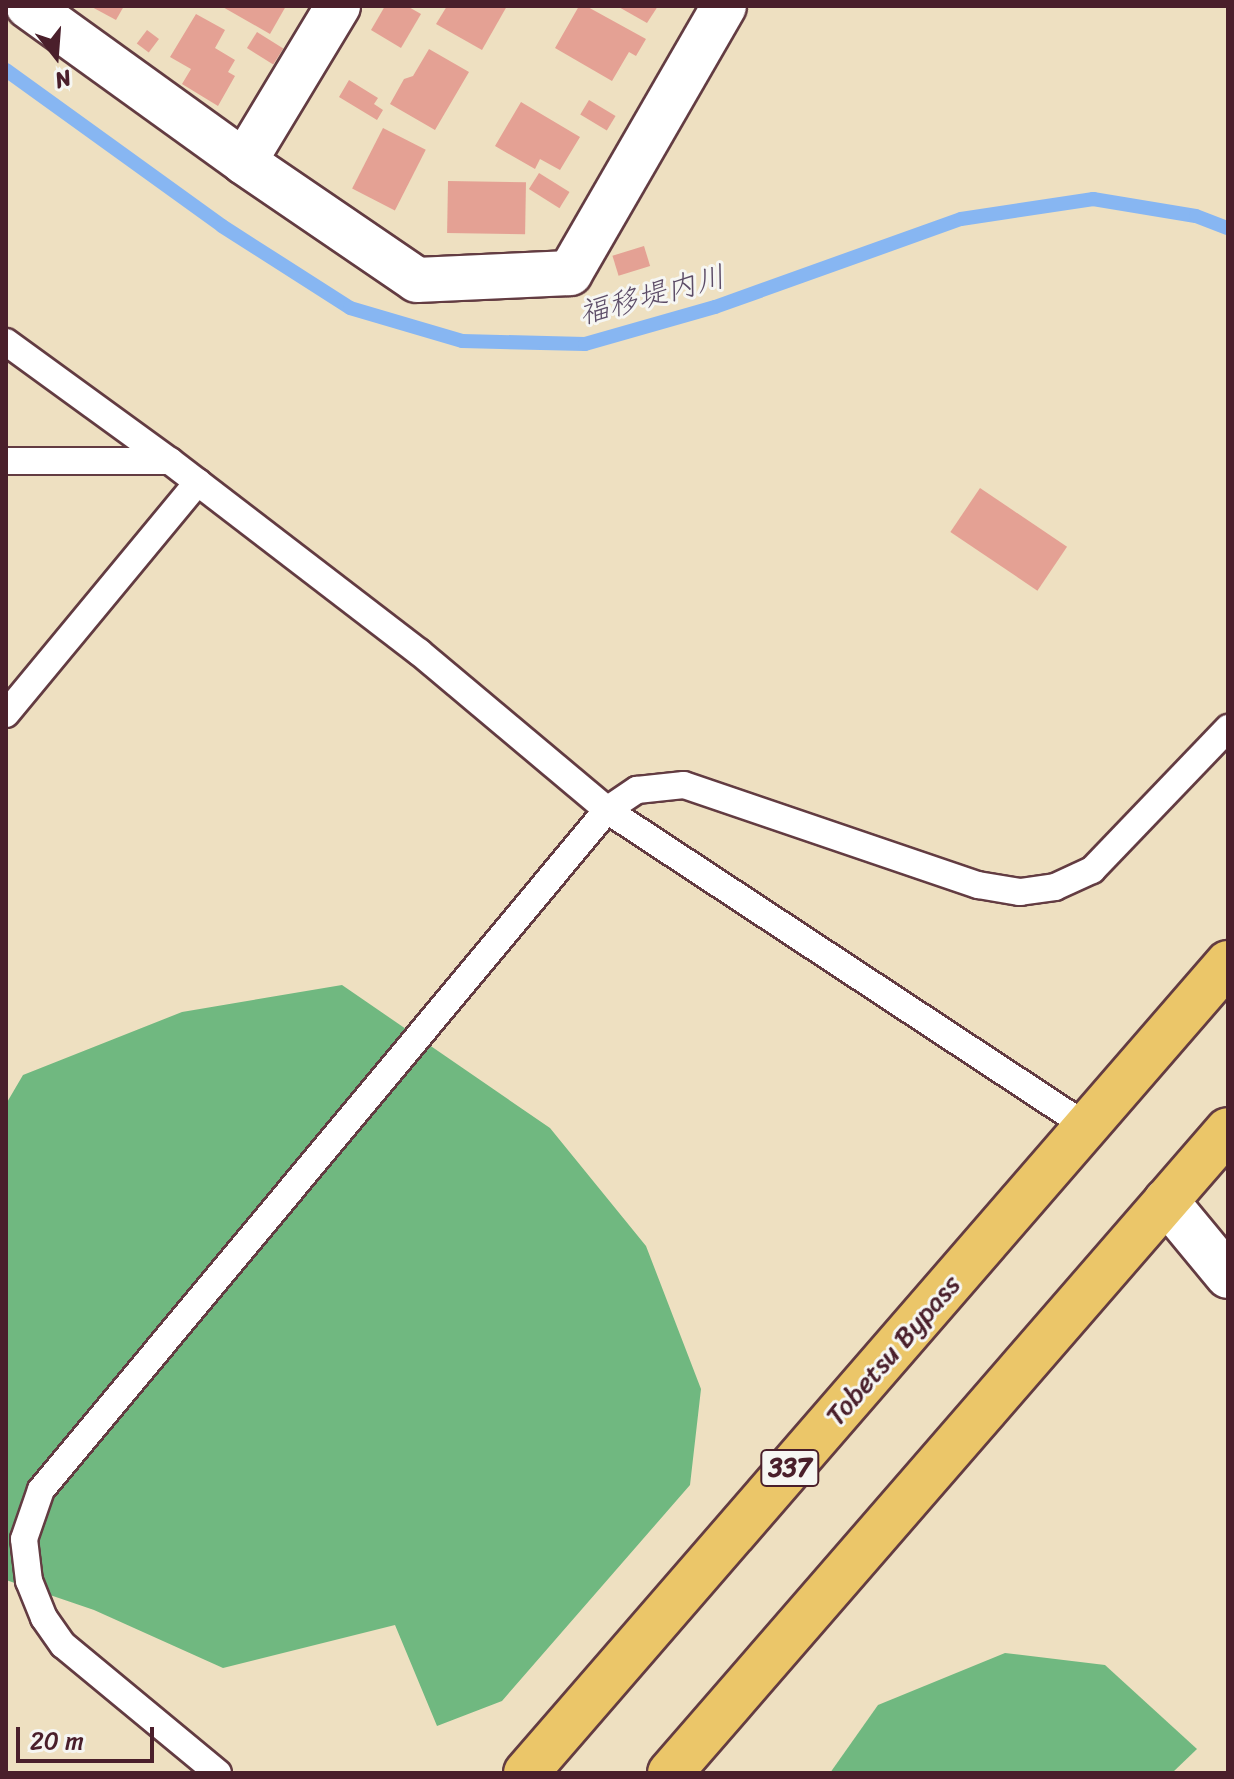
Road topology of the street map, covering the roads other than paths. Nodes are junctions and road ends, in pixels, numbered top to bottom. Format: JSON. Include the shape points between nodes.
{"nodes":[{"id":1,"x":28,"y":6,"type":"edge"},
{"id":2,"x":338,"y":6,"type":"edge"},
{"id":3,"x":724,"y":6,"type":"edge"},
{"id":4,"x":244,"y":162,"type":"junction"},
{"id":5,"x":6,"y":342,"type":"edge"},
{"id":6,"x":6,"y":461,"type":"edge"},
{"id":7,"x":170,"y":461,"type":"junction"},
{"id":8,"x":198,"y":482,"type":"junction"},
{"id":9,"x":6,"y":714,"type":"edge"},
{"id":10,"x":1228,"y":728,"type":"edge"},
{"id":11,"x":607,"y":810,"type":"junction"},
{"id":12,"x":1228,"y":963,"type":"edge"},
{"id":13,"x":1086,"y":1126,"type":"junction"},
{"id":14,"x":1228,"y":1130,"type":"edge"},
{"id":15,"x":1166,"y":1201,"type":"junction"},
{"id":16,"x":1228,"y":1276,"type":"edge"},
{"id":17,"x":218,"y":1773,"type":"edge"},
{"id":18,"x":526,"y":1773,"type":"edge"},
{"id":19,"x":670,"y":1773,"type":"edge"}],
"edges":[{"from":1,"to":4,"type":"street"},
{"from":2,"to":4,"type":"street"},
{"from":3,"to":4,"type":"street","via":[[570,273],[417,280]]},
{"from":5,"to":7,"type":"lane"},
{"from":6,"to":7,"type":"lane"},
{"from":7,"to":8,"type":"lane"},
{"from":8,"to":9,"type":"lane"},
{"from":8,"to":11,"type":"lane","via":[[419,652]]},
{"from":10,"to":11,"type":"lane","via":[[1092,870],[1055,887],[1020,892],[978,885],[684,785],[637,790]]},
{"from":11,"to":13,"type":"lane"},
{"from":11,"to":17,"type":"lane","via":[[41,1490],[24,1539],[29,1581],[44,1618],[63,1645]]},
{"from":12,"to":13,"type":"highway","name":"Tobetsu Bypass","number":"337"},
{"from":13,"to":18,"type":"highway","name":"Tobetsu Bypass","number":"337"},
{"from":14,"to":15,"type":"highway"},
{"from":15,"to":16,"type":"street"},
{"from":15,"to":19,"type":"highway"}]}
